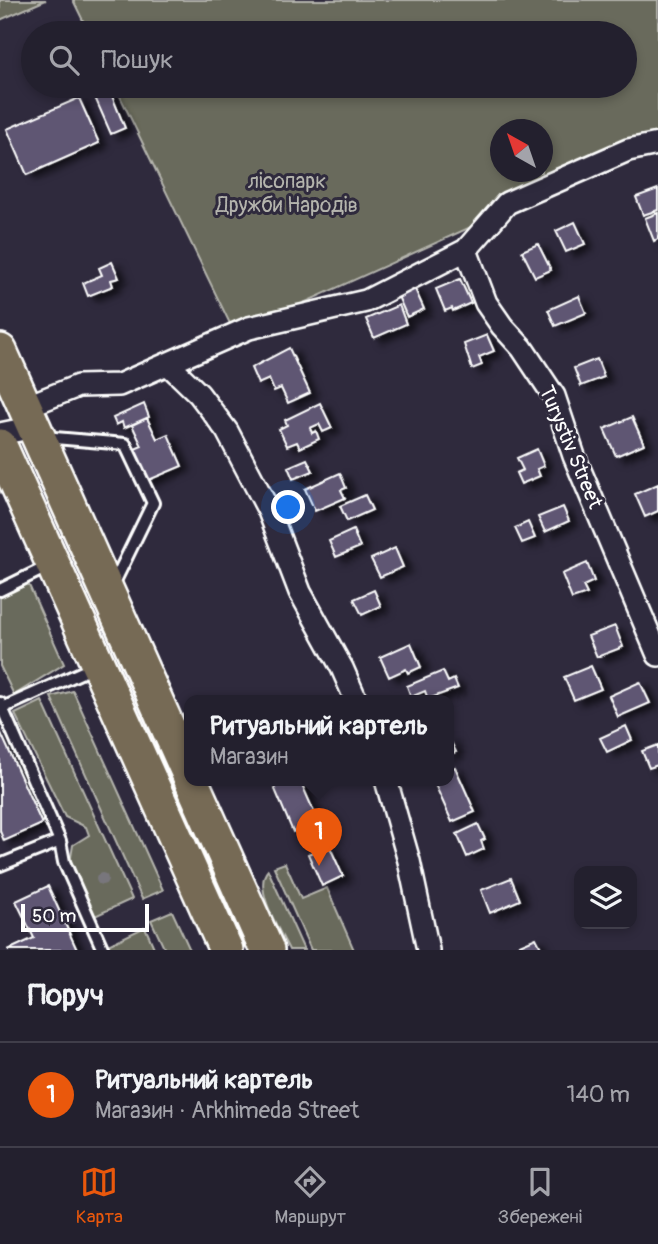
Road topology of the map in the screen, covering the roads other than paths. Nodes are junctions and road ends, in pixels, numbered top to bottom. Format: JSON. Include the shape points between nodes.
{"nodes":[{"id":1,"x":658,"y":144,"type":"edge"},
{"id":2,"x":466,"y":250,"type":"junction"},
{"id":3,"x":0,"y":351,"type":"edge"},
{"id":4,"x":168,"y":364,"type":"junction"},
{"id":5,"x":32,"y":424,"type":"junction"},
{"id":6,"x":0,"y":435,"type":"edge"},
{"id":7,"x":0,"y":446,"type":"edge"},
{"id":8,"x":52,"y":565,"type":"junction"},
{"id":9,"x":0,"y":590,"type":"edge"},
{"id":10,"x":108,"y":594,"type":"junction"},
{"id":11,"x":658,"y":655,"type":"edge"},
{"id":12,"x":97,"y":666,"type":"junction"},
{"id":13,"x":354,"y":695,"type":"edge"},
{"id":14,"x":1,"y":707,"type":"edge"},
{"id":15,"x":184,"y":765,"type":"edge"},
{"id":16,"x":193,"y":786,"type":"edge"},
{"id":17,"x":388,"y":786,"type":"edge"},
{"id":18,"x":61,"y":841,"type":"junction"},
{"id":19,"x":0,"y":865,"type":"edge"},
{"id":20,"x":103,"y":950,"type":"edge"},
{"id":21,"x":226,"y":950,"type":"edge"},
{"id":22,"x":267,"y":950,"type":"edge"},
{"id":23,"x":428,"y":950,"type":"edge"}],
"edges":[{"from":1,"to":2,"type":"street","via":[[628,150],[507,203]]},
{"from":2,"to":4,"type":"street","via":[[366,301],[248,328]]},
{"from":2,"to":11,"type":"street","name":"Turystiv Street","via":[[486,303],[554,396],[574,456]]},
{"from":3,"to":5,"type":"main road"},
{"from":4,"to":5,"type":"street","via":[[119,385],[78,386]]},
{"from":4,"to":13,"type":"street","via":[[227,431],[269,511],[300,592]]},
{"from":5,"to":6,"type":"street"},
{"from":5,"to":10,"type":"main road"},
{"from":5,"to":10,"type":"lane","via":[[125,444],[153,503]]},
{"from":7,"to":8,"type":"main road"},
{"from":8,"to":9,"type":"lane"},
{"from":8,"to":12,"type":"main road"},
{"from":10,"to":15,"type":"main road"},
{"from":12,"to":14,"type":"lane"},
{"from":12,"to":21,"type":"main road"},
{"from":14,"to":18,"type":"lane"},
{"from":16,"to":22,"type":"main road"},
{"from":17,"to":23,"type":"street","via":[[410,861]]},
{"from":18,"to":19,"type":"lane"},
{"from":18,"to":20,"type":"lane","via":[[64,862]]}]}
